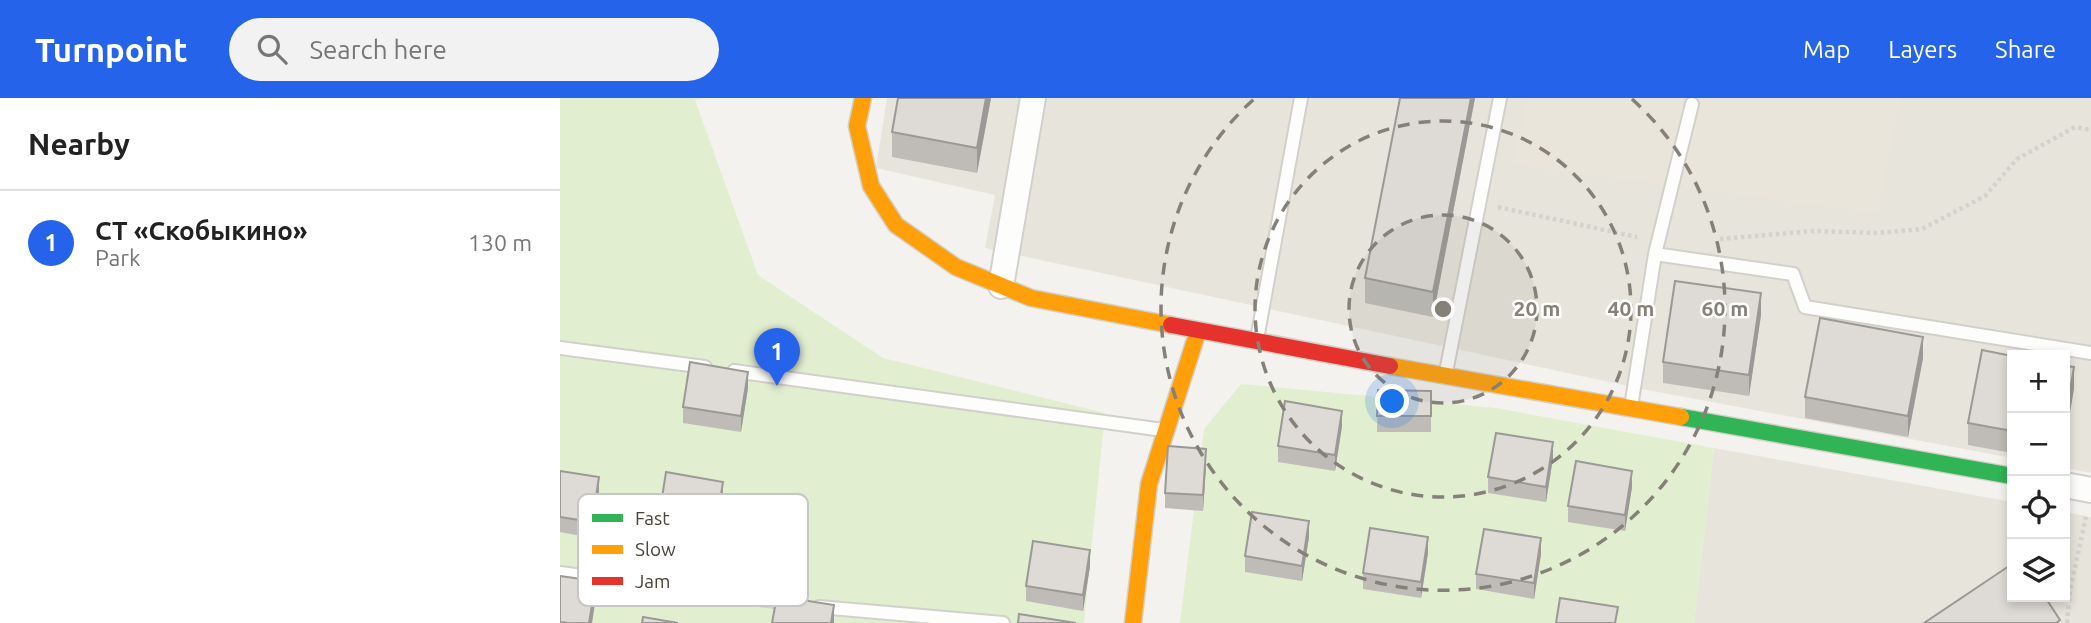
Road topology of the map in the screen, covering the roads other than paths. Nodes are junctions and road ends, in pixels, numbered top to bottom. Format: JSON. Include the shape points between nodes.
{"nodes":[{"id":1,"x":863,"y":98,"type":"edge"},
{"id":2,"x":1033,"y":98,"type":"edge"},
{"id":3,"x":1301,"y":98,"type":"edge"},
{"id":4,"x":1500,"y":98,"type":"edge"},
{"id":5,"x":1692,"y":104,"type":"dead end"},
{"id":6,"x":1657,"y":248,"type":"junction"},
{"id":7,"x":1001,"y":286,"type":"junction"},
{"id":8,"x":1198,"y":331,"type":"junction"},
{"id":9,"x":1256,"y":342,"type":"junction"},
{"id":10,"x":560,"y":348,"type":"edge"},
{"id":11,"x":2091,"y":353,"type":"edge"},
{"id":12,"x":712,"y":368,"type":"edge"},
{"id":13,"x":725,"y":370,"type":"edge"},
{"id":14,"x":1445,"y":376,"type":"junction"},
{"id":15,"x":1631,"y":407,"type":"junction"},
{"id":16,"x":1167,"y":430,"type":"junction"},
{"id":17,"x":2007,"y":475,"type":"edge"},
{"id":18,"x":2070,"y":488,"type":"edge"},
{"id":19,"x":2090,"y":500,"type":"edge"},
{"id":20,"x":560,"y":573,"type":"edge"},
{"id":21,"x":578,"y":575,"type":"edge"},
{"id":22,"x":808,"y":605,"type":"edge"},
{"id":23,"x":1003,"y":623,"type":"edge"},
{"id":24,"x":1133,"y":623,"type":"edge"}],
"edges":[{"from":1,"to":7,"type":"street","via":[[857,126],[871,186],[896,225],[956,267]]},
{"from":2,"to":7,"type":"street"},
{"from":3,"to":9,"type":"lane"},
{"from":4,"to":14,"type":"lane"},
{"from":5,"to":6,"type":"lane"},
{"from":6,"to":11,"type":"lane","via":[[1793,274],[1805,307]]},
{"from":6,"to":15,"type":"lane"},
{"from":7,"to":8,"type":"street","via":[[1031,299]]},
{"from":8,"to":9,"type":"street"},
{"from":8,"to":16,"type":"street"},
{"from":9,"to":14,"type":"street"},
{"from":10,"to":12,"type":"lane"},
{"from":13,"to":16,"type":"lane"},
{"from":14,"to":15,"type":"street"},
{"from":15,"to":17,"type":"street"},
{"from":16,"to":24,"type":"street","via":[[1149,484]]},
{"from":18,"to":19,"type":"street"},
{"from":20,"to":21,"type":"lane"},
{"from":22,"to":23,"type":"lane"}]}
